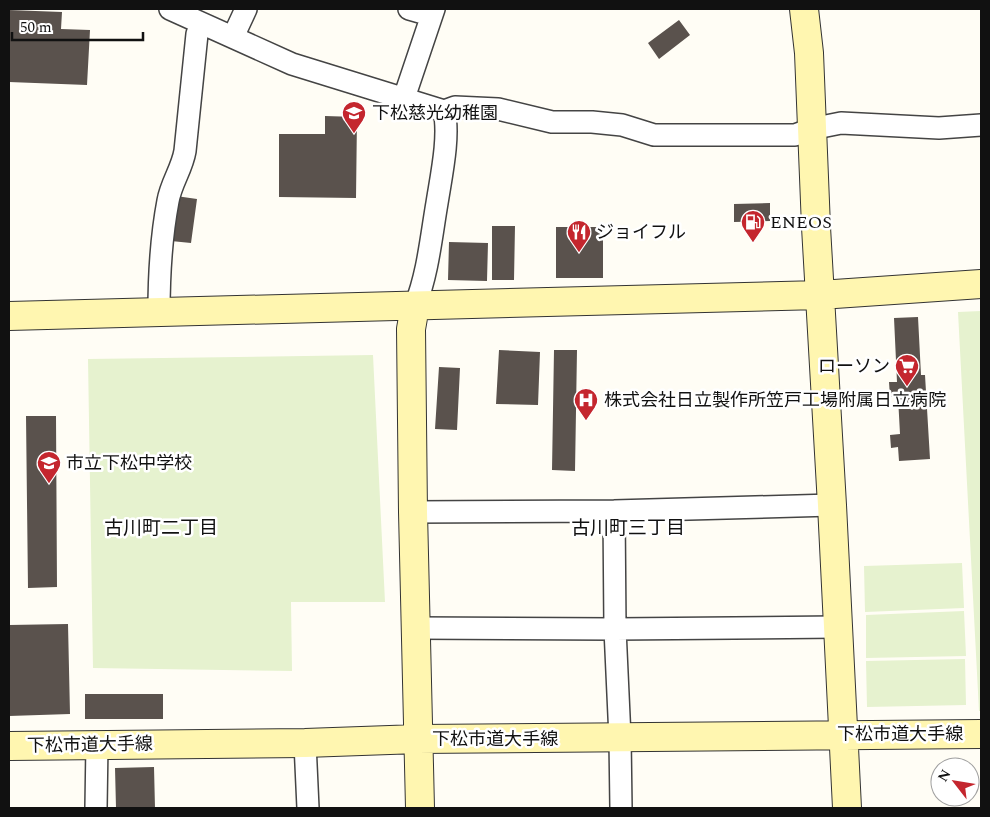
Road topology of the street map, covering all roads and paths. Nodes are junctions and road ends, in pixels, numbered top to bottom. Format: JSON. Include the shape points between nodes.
{"nodes":[{"id":1,"x":170,"y":9,"type":"edge"},
{"id":2,"x":246,"y":9,"type":"edge"},
{"id":3,"x":409,"y":9,"type":"edge"},
{"id":4,"x":804,"y":9,"type":"edge"},
{"id":5,"x":432,"y":12,"type":"edge"},
{"id":6,"x":202,"y":23,"type":"junction"},
{"id":7,"x":233,"y":37,"type":"junction"},
{"id":8,"x":404,"y":98,"type":"junction"},
{"id":9,"x":444,"y":111,"type":"junction"},
{"id":10,"x":981,"y":125,"type":"edge"},
{"id":11,"x":811,"y":129,"type":"junction"},
{"id":12,"x":981,"y":284,"type":"edge"},
{"id":13,"x":820,"y":295,"type":"junction"},
{"id":14,"x":416,"y":306,"type":"junction"},
{"id":15,"x":159,"y":312,"type":"junction"},
{"id":16,"x":9,"y":316,"type":"edge"},
{"id":17,"x":832,"y":505,"type":"junction"},
{"id":18,"x":614,"y":511,"type":"junction"},
{"id":19,"x":412,"y":512,"type":"junction"},
{"id":20,"x":838,"y":626,"type":"junction"},
{"id":21,"x":415,"y":628,"type":"junction"},
{"id":22,"x":615,"y":629,"type":"junction"},
{"id":23,"x":981,"y":734,"type":"edge"},
{"id":24,"x":844,"y":735,"type":"junction"},
{"id":25,"x":620,"y":738,"type":"junction"},
{"id":26,"x":418,"y":739,"type":"junction"},
{"id":27,"x":306,"y":743,"type":"junction"},
{"id":28,"x":98,"y":744,"type":"junction"},
{"id":29,"x":9,"y":746,"type":"edge"},
{"id":30,"x":96,"y":808,"type":"edge"},
{"id":31,"x":308,"y":808,"type":"edge"},
{"id":32,"x":420,"y":808,"type":"edge"},
{"id":33,"x":621,"y":808,"type":"edge"},
{"id":34,"x":847,"y":808,"type":"edge"}],
"edges":[{"from":1,"to":6,"type":"street"},
{"from":2,"to":7,"type":"street"},
{"from":3,"to":5,"type":"street"},
{"from":4,"to":11,"type":"street"},
{"from":5,"to":8,"type":"street"},
{"from":6,"to":7,"type":"street"},
{"from":6,"to":15,"type":"street","via":[[197,34],[183,164],[172,184],[168,201],[159,266]]},
{"from":7,"to":8,"type":"street","via":[[292,64]]},
{"from":8,"to":9,"type":"street"},
{"from":9,"to":11,"type":"street","via":[[455,107],[498,109],[552,122],[622,125],[654,135],[795,135]]},
{"from":9,"to":14,"type":"street","via":[[447,121],[442,171],[424,283]]},
{"from":10,"to":11,"type":"street","via":[[939,128],[841,123]]},
{"from":11,"to":13,"type":"street"},
{"from":12,"to":13,"type":"street"},
{"from":13,"to":14,"type":"street"},
{"from":13,"to":17,"type":"street"},
{"from":14,"to":15,"type":"street"},
{"from":14,"to":19,"type":"street","via":[[411,329]]},
{"from":15,"to":16,"type":"street"},
{"from":17,"to":18,"type":"street"},
{"from":17,"to":20,"type":"street"},
{"from":18,"to":19,"type":"street"},
{"from":18,"to":22,"type":"street"},
{"from":19,"to":21,"type":"street"},
{"from":20,"to":22,"type":"street"},
{"from":20,"to":24,"type":"street"},
{"from":21,"to":22,"type":"street"},
{"from":21,"to":26,"type":"street"},
{"from":22,"to":25,"type":"street"},
{"from":23,"to":24,"type":"street","name":"下松市道大手線"},
{"from":24,"to":25,"type":"street","name":"下松市道大手線"},
{"from":24,"to":34,"type":"street"},
{"from":25,"to":26,"type":"street","name":"下松市道大手線"},
{"from":25,"to":33,"type":"street"},
{"from":26,"to":27,"type":"street","name":"下松市道大手線"},
{"from":26,"to":32,"type":"street"},
{"from":27,"to":28,"type":"street","name":"下松市道大手線"},
{"from":27,"to":31,"type":"street"},
{"from":28,"to":29,"type":"street","name":"下松市道大手線"},
{"from":28,"to":30,"type":"street"}]}
